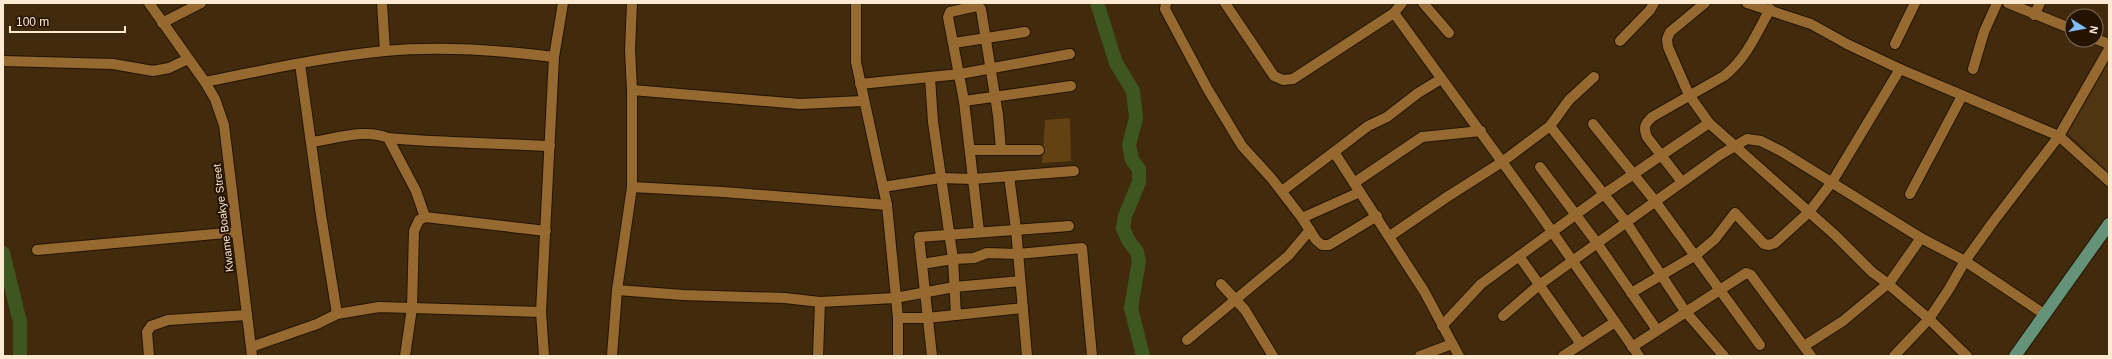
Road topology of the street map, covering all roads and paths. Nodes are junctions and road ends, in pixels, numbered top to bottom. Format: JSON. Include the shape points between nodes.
{"nodes":[{"id":1,"x":149,"y":3,"type":"edge"},
{"id":2,"x":201,"y":3,"type":"edge"},
{"id":3,"x":382,"y":3,"type":"edge"},
{"id":4,"x":563,"y":3,"type":"edge"},
{"id":5,"x":632,"y":3,"type":"edge"},
{"id":6,"x":856,"y":3,"type":"edge"},
{"id":7,"x":1166,"y":3,"type":"edge"},
{"id":8,"x":1225,"y":3,"type":"edge"},
{"id":9,"x":1402,"y":3,"type":"edge"},
{"id":10,"x":1423,"y":3,"type":"edge"},
{"id":11,"x":1654,"y":3,"type":"edge"},
{"id":12,"x":1704,"y":3,"type":"edge"},
{"id":13,"x":1747,"y":3,"type":"edge"},
{"id":14,"x":1915,"y":3,"type":"edge"},
{"id":15,"x":1997,"y":3,"type":"edge"},
{"id":16,"x":2008,"y":3,"type":"edge"},
{"id":17,"x":2040,"y":3,"type":"edge"},
{"id":18,"x":1770,"y":10,"type":"junction"},
{"id":19,"x":1394,"y":13,"type":"junction"},
{"id":20,"x":2034,"y":14,"type":"junction"},
{"id":21,"x":162,"y":22,"type":"junction"},
{"id":22,"x":2064,"y":26,"type":"edge"},
{"id":23,"x":1025,"y":32,"type":"dead end"},
{"id":24,"x":1449,"y":33,"type":"dead end"},
{"id":25,"x":986,"y":38,"type":"junction"},
{"id":26,"x":1620,"y":41,"type":"dead end"},
{"id":27,"x":954,"y":43,"type":"junction"},
{"id":28,"x":1895,"y":44,"type":"dead end"},
{"id":29,"x":2109,"y":49,"type":"edge"},
{"id":30,"x":385,"y":51,"type":"junction"},
{"id":31,"x":1070,"y":54,"type":"dead end"},
{"id":32,"x":554,"y":57,"type":"junction"},
{"id":33,"x":188,"y":59,"type":"junction"},
{"id":34,"x":3,"y":61,"type":"edge"},
{"id":35,"x":300,"y":64,"type":"junction"},
{"id":36,"x":1900,"y":69,"type":"junction"},
{"id":37,"x":1973,"y":69,"type":"dead end"},
{"id":38,"x":990,"y":70,"type":"junction"},
{"id":39,"x":960,"y":74,"type":"junction"},
{"id":40,"x":1594,"y":77,"type":"dead end"},
{"id":41,"x":930,"y":78,"type":"junction"},
{"id":42,"x":1441,"y":79,"type":"junction"},
{"id":43,"x":205,"y":82,"type":"junction"},
{"id":44,"x":860,"y":84,"type":"junction"},
{"id":45,"x":1071,"y":86,"type":"dead end"},
{"id":46,"x":632,"y":90,"type":"junction"},
{"id":47,"x":1689,"y":95,"type":"junction"},
{"id":48,"x":994,"y":96,"type":"junction"},
{"id":49,"x":1962,"y":96,"type":"junction"},
{"id":50,"x":863,"y":101,"type":"junction"},
{"id":51,"x":964,"y":101,"type":"junction"},
{"id":52,"x":1709,"y":123,"type":"junction"},
{"id":53,"x":1593,"y":124,"type":"dead end"},
{"id":54,"x":1550,"y":126,"type":"junction"},
{"id":55,"x":1481,"y":131,"type":"junction"},
{"id":56,"x":2059,"y":136,"type":"junction"},
{"id":57,"x":388,"y":138,"type":"junction"},
{"id":58,"x":311,"y":142,"type":"junction"},
{"id":59,"x":550,"y":146,"type":"junction"},
{"id":60,"x":1734,"y":147,"type":"junction"},
{"id":61,"x":970,"y":150,"type":"junction"},
{"id":62,"x":1001,"y":150,"type":"junction"},
{"id":63,"x":1039,"y":150,"type":"dead end"},
{"id":64,"x":1334,"y":152,"type":"junction"},
{"id":65,"x":1662,"y":154,"type":"junction"},
{"id":66,"x":1502,"y":162,"type":"junction"},
{"id":67,"x":1540,"y":167,"type":"dead end"},
{"id":68,"x":1074,"y":171,"type":"dead end"},
{"id":69,"x":1633,"y":173,"type":"junction"},
{"id":70,"x":1009,"y":176,"type":"junction"},
{"id":71,"x":940,"y":178,"type":"junction"},
{"id":72,"x":973,"y":179,"type":"junction"},
{"id":73,"x":2109,"y":181,"type":"edge"},
{"id":74,"x":1682,"y":182,"type":"junction"},
{"id":75,"x":1832,"y":182,"type":"junction"},
{"id":76,"x":1354,"y":183,"type":"junction"},
{"id":77,"x":632,"y":187,"type":"junction"},
{"id":78,"x":883,"y":187,"type":"junction"},
{"id":79,"x":1282,"y":191,"type":"junction"},
{"id":80,"x":1360,"y":192,"type":"junction"},
{"id":81,"x":1604,"y":194,"type":"junction"},
{"id":82,"x":1910,"y":194,"type":"dead end"},
{"id":83,"x":1655,"y":201,"type":"junction"},
{"id":84,"x":887,"y":205,"type":"junction"},
{"id":85,"x":1809,"y":212,"type":"junction"},
{"id":86,"x":1377,"y":216,"type":"junction"},
{"id":87,"x":1576,"y":216,"type":"junction"},
{"id":88,"x":425,"y":217,"type":"junction"},
{"id":89,"x":1302,"y":218,"type":"junction"},
{"id":90,"x":1626,"y":222,"type":"junction"},
{"id":91,"x":2109,"y":224,"type":"edge"},
{"id":92,"x":1068,"y":226,"type":"dead end"},
{"id":93,"x":1016,"y":229,"type":"junction"},
{"id":94,"x":1310,"y":230,"type":"junction"},
{"id":95,"x":546,"y":231,"type":"junction"},
{"id":96,"x":979,"y":231,"type":"junction"},
{"id":97,"x":237,"y":232,"type":"junction"},
{"id":98,"x":1552,"y":232,"type":"junction"},
{"id":99,"x":948,"y":234,"type":"junction"},
{"id":100,"x":1390,"y":236,"type":"junction"},
{"id":101,"x":1921,"y":238,"type":"junction"},
{"id":102,"x":1597,"y":243,"type":"junction"},
{"id":103,"x":37,"y":250,"type":"dead end"},
{"id":104,"x":1018,"y":254,"type":"junction"},
{"id":105,"x":1696,"y":255,"type":"junction"},
{"id":106,"x":1519,"y":256,"type":"junction"},
{"id":107,"x":953,"y":259,"type":"junction"},
{"id":108,"x":1572,"y":261,"type":"junction"},
{"id":109,"x":1965,"y":261,"type":"junction"},
{"id":110,"x":922,"y":264,"type":"junction"},
{"id":111,"x":1662,"y":274,"type":"junction"},
{"id":112,"x":1020,"y":281,"type":"junction"},
{"id":113,"x":1887,"y":283,"type":"junction"},
{"id":114,"x":1221,"y":284,"type":"dead end"},
{"id":115,"x":1539,"y":285,"type":"junction"},
{"id":116,"x":954,"y":287,"type":"junction"},
{"id":117,"x":617,"y":290,"type":"junction"},
{"id":118,"x":1719,"y":290,"type":"junction"},
{"id":119,"x":924,"y":292,"type":"junction"},
{"id":120,"x":1632,"y":293,"type":"junction"},
{"id":121,"x":895,"y":298,"type":"junction"},
{"id":122,"x":1237,"y":300,"type":"junction"},
{"id":123,"x":820,"y":302,"type":"junction"},
{"id":124,"x":412,"y":308,"type":"junction"},
{"id":125,"x":1022,"y":308,"type":"junction"},
{"id":126,"x":1685,"y":311,"type":"junction"},
{"id":127,"x":541,"y":312,"type":"junction"},
{"id":128,"x":337,"y":314,"type":"junction"},
{"id":129,"x":2044,"y":314,"type":"junction"},
{"id":130,"x":247,"y":315,"type":"junction"},
{"id":131,"x":956,"y":315,"type":"junction"},
{"id":132,"x":1503,"y":316,"type":"dead end"},
{"id":133,"x":898,"y":318,"type":"junction"},
{"id":134,"x":927,"y":318,"type":"junction"},
{"id":135,"x":1929,"y":319,"type":"junction"},
{"id":136,"x":1615,"y":322,"type":"junction"},
{"id":137,"x":1442,"y":326,"type":"junction"},
{"id":138,"x":1657,"y":330,"type":"junction"},
{"id":139,"x":1187,"y":340,"type":"dead end"},
{"id":140,"x":1452,"y":344,"type":"junction"},
{"id":141,"x":1581,"y":344,"type":"junction"},
{"id":142,"x":1760,"y":345,"type":"dead end"},
{"id":143,"x":1804,"y":346,"type":"junction"},
{"id":144,"x":1632,"y":347,"type":"junction"},
{"id":145,"x":251,"y":352,"type":"edge"},
{"id":146,"x":149,"y":356,"type":"edge"},
{"id":147,"x":405,"y":356,"type":"edge"},
{"id":148,"x":544,"y":356,"type":"edge"},
{"id":149,"x":612,"y":356,"type":"edge"},
{"id":150,"x":818,"y":356,"type":"edge"},
{"id":151,"x":898,"y":356,"type":"edge"},
{"id":152,"x":932,"y":356,"type":"edge"},
{"id":153,"x":1027,"y":356,"type":"edge"},
{"id":154,"x":1092,"y":356,"type":"edge"},
{"id":155,"x":1273,"y":356,"type":"edge"},
{"id":156,"x":1420,"y":356,"type":"edge"},
{"id":157,"x":1459,"y":356,"type":"edge"},
{"id":158,"x":1563,"y":356,"type":"edge"},
{"id":159,"x":1638,"y":356,"type":"edge"},
{"id":160,"x":1724,"y":356,"type":"edge"},
{"id":161,"x":1811,"y":356,"type":"edge"},
{"id":162,"x":1894,"y":356,"type":"edge"},
{"id":163,"x":1967,"y":356,"type":"edge"},
{"id":164,"x":2015,"y":356,"type":"edge"}],
"edges":[{"from":1,"to":21,"type":"street","name":"Kwame Boakye Street"},
{"from":2,"to":21,"type":"street"},
{"from":3,"to":30,"type":"street"},
{"from":4,"to":32,"type":"street"},
{"from":5,"to":46,"type":"street"},
{"from":6,"to":44,"type":"street","via":[[856,62]]},
{"from":7,"to":79,"type":"street","via":[[1165,9],[1227,123],[1242,146]]},
{"from":8,"to":19,"type":"street","via":[[1274,76],[1283,80],[1293,80]]},
{"from":9,"to":19,"type":"street"},
{"from":10,"to":24,"type":"street"},
{"from":11,"to":26,"type":"street"},
{"from":12,"to":47,"type":"street","via":[[1670,32],[1667,39]]},
{"from":13,"to":18,"type":"street"},
{"from":14,"to":28,"type":"street"},
{"from":15,"to":37,"type":"street","via":[[1984,32]]},
{"from":16,"to":20,"type":"street"},
{"from":17,"to":20,"type":"street"},
{"from":18,"to":36,"type":"street","via":[[1811,24]]},
{"from":18,"to":47,"type":"street","via":[[1742,59],[1734,68]]},
{"from":19,"to":42,"type":"street"},
{"from":20,"to":22,"type":"street"},
{"from":21,"to":33,"type":"street","name":"Kwame Boakye Street"},
{"from":23,"to":25,"type":"street"},
{"from":25,"to":27,"type":"street"},
{"from":25,"to":27,"type":"street","via":[[980,6],[958,9],[950,12],[948,17]]},
{"from":25,"to":38,"type":"street"},
{"from":27,"to":39,"type":"street"},
{"from":29,"to":56,"type":"street"},
{"from":30,"to":32,"type":"street","via":[[449,49],[516,52]]},
{"from":30,"to":35,"type":"street"},
{"from":31,"to":38,"type":"street"},
{"from":32,"to":59,"type":"street"},
{"from":33,"to":34,"type":"street","via":[[168,68],[153,71],[113,64]]},
{"from":33,"to":43,"type":"street","name":"Kwame Boakye Street"},
{"from":35,"to":43,"type":"street"},
{"from":35,"to":58,"type":"street"},
{"from":36,"to":49,"type":"street"},
{"from":36,"to":75,"type":"street"},
{"from":38,"to":39,"type":"street"},
{"from":38,"to":48,"type":"street"},
{"from":39,"to":41,"type":"street"},
{"from":39,"to":51,"type":"street"},
{"from":40,"to":54,"type":"street","via":[[1569,100]]},
{"from":41,"to":44,"type":"street"},
{"from":41,"to":71,"type":"street"},
{"from":42,"to":55,"type":"street"},
{"from":42,"to":64,"type":"street","via":[[1387,117],[1368,126]]},
{"from":43,"to":97,"type":"street","name":"Kwame Boakye Street","via":[[215,99],[224,125]]},
{"from":44,"to":50,"type":"street"},
{"from":45,"to":48,"type":"street"},
{"from":46,"to":50,"type":"street","via":[[800,104]]},
{"from":46,"to":77,"type":"street"},
{"from":47,"to":52,"type":"street"},
{"from":47,"to":65,"type":"street","via":[[1652,117],[1645,125],[1647,137]]},
{"from":48,"to":51,"type":"street"},
{"from":48,"to":62,"type":"street"},
{"from":49,"to":56,"type":"street"},
{"from":49,"to":82,"type":"street"},
{"from":50,"to":78,"type":"street"},
{"from":51,"to":61,"type":"street"},
{"from":52,"to":60,"type":"street"},
{"from":52,"to":65,"type":"street"},
{"from":53,"to":69,"type":"street"},
{"from":54,"to":66,"type":"street"},
{"from":54,"to":81,"type":"street"},
{"from":55,"to":66,"type":"street"},
{"from":55,"to":76,"type":"street","via":[[1422,137]]},
{"from":56,"to":73,"type":"street"},
{"from":56,"to":109,"type":"street"},
{"from":57,"to":58,"type":"street","via":[[380,134],[369,134]]},
{"from":57,"to":59,"type":"street"},
{"from":57,"to":88,"type":"street","via":[[416,191]]},
{"from":58,"to":128,"type":"street"},
{"from":59,"to":95,"type":"street"},
{"from":60,"to":74,"type":"street"},
{"from":60,"to":75,"type":"street","via":[[1747,139],[1761,142]]},
{"from":60,"to":85,"type":"street"},
{"from":61,"to":62,"type":"street"},
{"from":61,"to":72,"type":"street"},
{"from":62,"to":63,"type":"street"},
{"from":64,"to":76,"type":"street"},
{"from":64,"to":79,"type":"street"},
{"from":65,"to":69,"type":"street"},
{"from":65,"to":74,"type":"street"},
{"from":66,"to":98,"type":"street"},
{"from":66,"to":100,"type":"street"},
{"from":67,"to":87,"type":"street"},
{"from":68,"to":70,"type":"street"},
{"from":69,"to":81,"type":"street"},
{"from":69,"to":83,"type":"street"},
{"from":70,"to":72,"type":"street"},
{"from":70,"to":93,"type":"street"},
{"from":71,"to":72,"type":"street"},
{"from":71,"to":78,"type":"street"},
{"from":71,"to":99,"type":"street"},
{"from":72,"to":96,"type":"street"},
{"from":74,"to":83,"type":"street"},
{"from":75,"to":85,"type":"street"},
{"from":75,"to":101,"type":"street"},
{"from":76,"to":80,"type":"street"},
{"from":77,"to":84,"type":"street"},
{"from":77,"to":117,"type":"street"},
{"from":78,"to":84,"type":"street"},
{"from":79,"to":89,"type":"street"},
{"from":80,"to":86,"type":"street"},
{"from":80,"to":89,"type":"street"},
{"from":81,"to":87,"type":"street"},
{"from":81,"to":90,"type":"street"},
{"from":83,"to":90,"type":"street"},
{"from":83,"to":105,"type":"street"},
{"from":84,"to":121,"type":"street"},
{"from":85,"to":105,"type":"street","via":[[1776,243],[1769,245],[1764,244],[1735,213],[1715,239]]},
{"from":85,"to":113,"type":"street"},
{"from":86,"to":94,"type":"street","via":[[1329,245],[1322,245]]},
{"from":86,"to":100,"type":"street"},
{"from":87,"to":98,"type":"street"},
{"from":87,"to":102,"type":"street"},
{"from":88,"to":95,"type":"street"},
{"from":88,"to":124,"type":"street","via":[[419,220],[414,231]]},
{"from":89,"to":94,"type":"street"},
{"from":90,"to":102,"type":"street"},
{"from":90,"to":111,"type":"street"},
{"from":91,"to":129,"type":"main road"},
{"from":92,"to":93,"type":"street"},
{"from":93,"to":96,"type":"street"},
{"from":93,"to":104,"type":"street"},
{"from":94,"to":122,"type":"street","via":[[1288,256]]},
{"from":95,"to":127,"type":"street"},
{"from":96,"to":99,"type":"street"},
{"from":97,"to":103,"type":"street"},
{"from":97,"to":130,"type":"street","name":"Kwame Boakye Street"},
{"from":98,"to":106,"type":"street"},
{"from":98,"to":108,"type":"street"},
{"from":99,"to":107,"type":"street"},
{"from":99,"to":110,"type":"street","via":[[919,236]]},
{"from":100,"to":137,"type":"street"},
{"from":101,"to":109,"type":"street"},
{"from":101,"to":113,"type":"street"},
{"from":102,"to":108,"type":"street"},
{"from":102,"to":120,"type":"street"},
{"from":104,"to":107,"type":"street","via":[[996,252],[974,258]]},
{"from":104,"to":112,"type":"street"},
{"from":104,"to":154,"type":"street","via":[[1080,248],[1084,250]]},
{"from":105,"to":111,"type":"street"},
{"from":105,"to":118,"type":"street"},
{"from":106,"to":115,"type":"street"},
{"from":106,"to":137,"type":"street","via":[[1481,284]]},
{"from":107,"to":110,"type":"street"},
{"from":107,"to":116,"type":"street"},
{"from":108,"to":115,"type":"street"},
{"from":108,"to":136,"type":"street"},
{"from":109,"to":129,"type":"street"},
{"from":109,"to":135,"type":"street"},
{"from":110,"to":119,"type":"street"},
{"from":111,"to":120,"type":"street"},
{"from":111,"to":126,"type":"street"},
{"from":112,"to":116,"type":"street"},
{"from":112,"to":125,"type":"street"},
{"from":113,"to":135,"type":"street"},
{"from":113,"to":143,"type":"street","via":[[1843,321]]},
{"from":114,"to":122,"type":"street"},
{"from":115,"to":132,"type":"street"},
{"from":115,"to":141,"type":"street"},
{"from":116,"to":119,"type":"street"},
{"from":116,"to":131,"type":"street"},
{"from":117,"to":123,"type":"street"},
{"from":117,"to":149,"type":"street"},
{"from":118,"to":126,"type":"street"},
{"from":118,"to":142,"type":"street"},
{"from":118,"to":143,"type":"street","via":[[1742,274],[1749,273]]},
{"from":119,"to":121,"type":"street"},
{"from":119,"to":134,"type":"street"},
{"from":120,"to":138,"type":"street"},
{"from":121,"to":123,"type":"street"},
{"from":121,"to":133,"type":"street"},
{"from":122,"to":139,"type":"street"},
{"from":122,"to":155,"type":"street","via":[[1259,330]]},
{"from":123,"to":150,"type":"street"},
{"from":124,"to":127,"type":"street"},
{"from":124,"to":128,"type":"street","via":[[379,307]]},
{"from":124,"to":147,"type":"street"},
{"from":125,"to":131,"type":"street"},
{"from":125,"to":153,"type":"street"},
{"from":126,"to":138,"type":"street"},
{"from":126,"to":160,"type":"street"},
{"from":127,"to":148,"type":"street"},
{"from":128,"to":145,"type":"street"},
{"from":129,"to":164,"type":"main road"},
{"from":130,"to":145,"type":"street","name":"Kwame Boakye Street"},
{"from":130,"to":146,"type":"street","via":[[168,320],[151,326],[147,332]]},
{"from":131,"to":134,"type":"street"},
{"from":133,"to":134,"type":"street"},
{"from":133,"to":151,"type":"street"},
{"from":134,"to":152,"type":"street"},
{"from":135,"to":162,"type":"street"},
{"from":135,"to":163,"type":"street"},
{"from":136,"to":141,"type":"street"},
{"from":136,"to":144,"type":"street"},
{"from":137,"to":140,"type":"street"},
{"from":138,"to":144,"type":"street"},
{"from":140,"to":156,"type":"street"},
{"from":140,"to":157,"type":"street"},
{"from":141,"to":158,"type":"street"},
{"from":143,"to":161,"type":"street"},
{"from":144,"to":159,"type":"street"}]}
